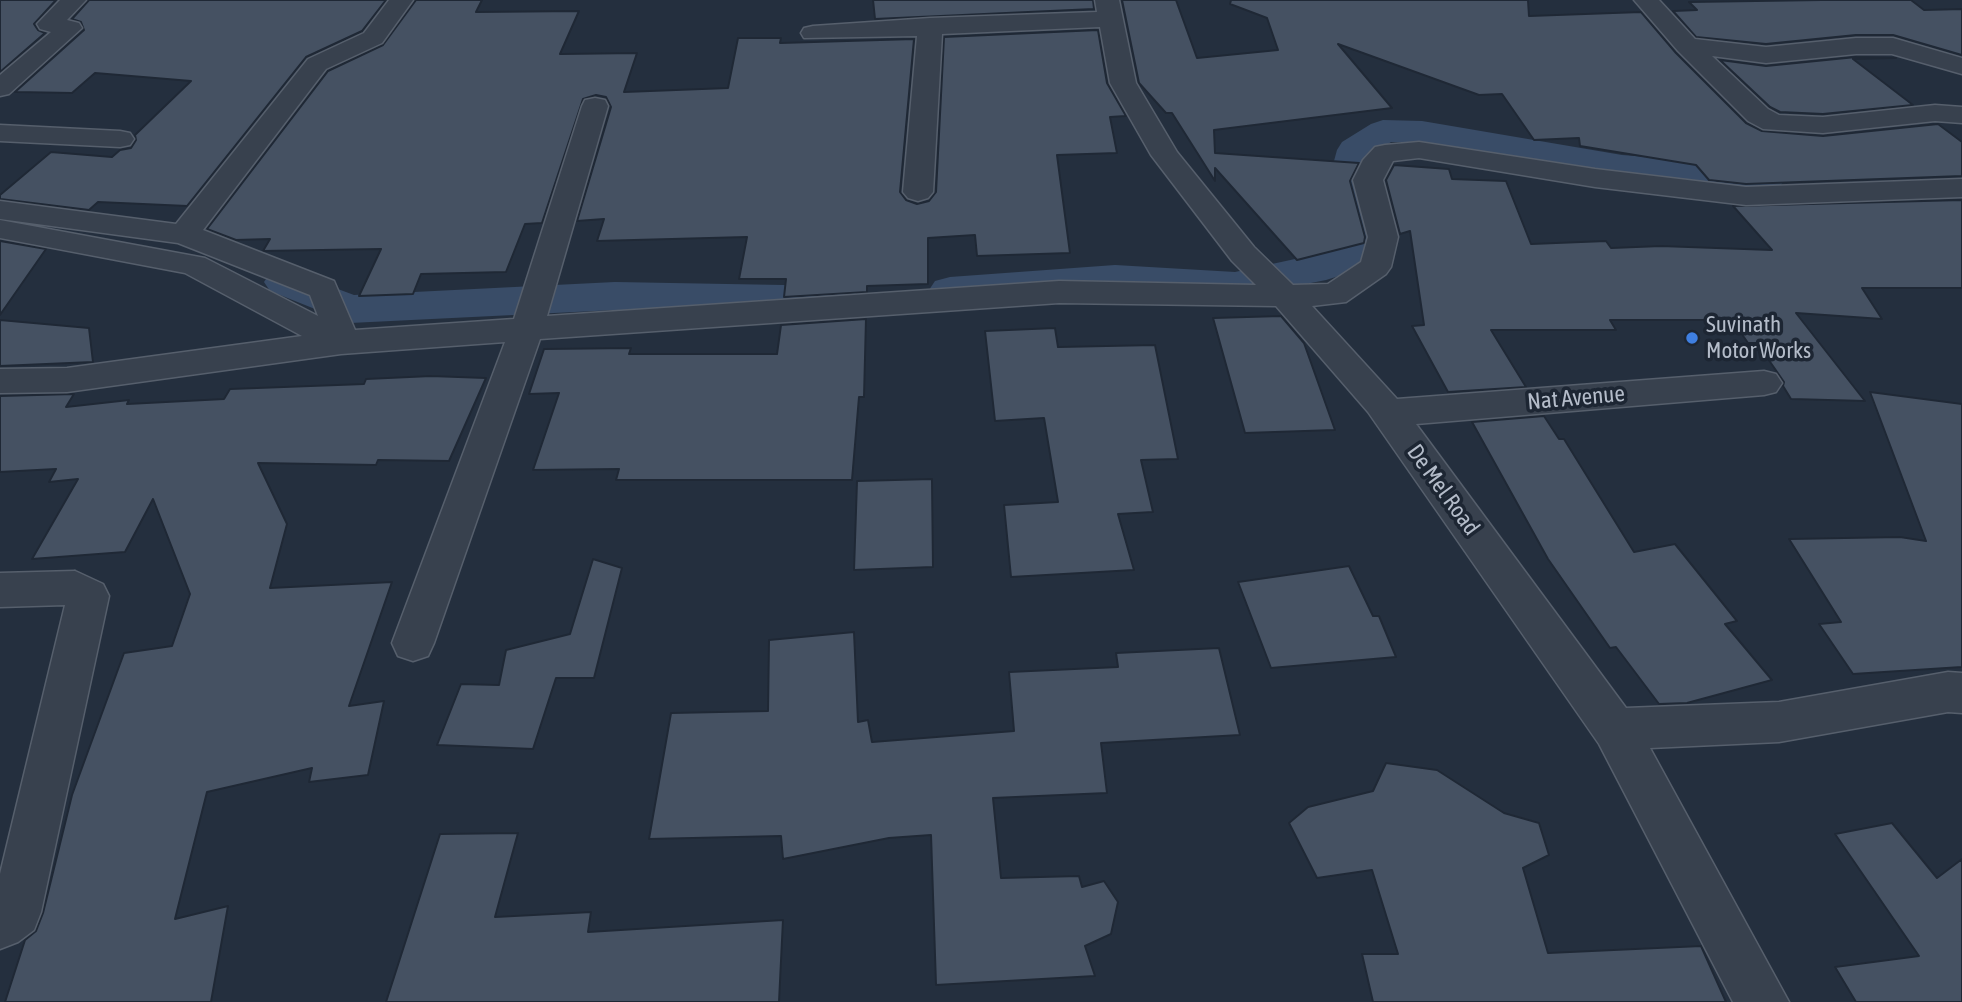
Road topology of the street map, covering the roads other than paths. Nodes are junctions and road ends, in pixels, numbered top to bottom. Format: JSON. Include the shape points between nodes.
{"nodes":[{"id":1,"x":74,"y":0,"type":"edge"},
{"id":2,"x":401,"y":0,"type":"edge"},
{"id":3,"x":1646,"y":0,"type":"edge"},
{"id":4,"x":1110,"y":9,"type":"edge"},
{"id":5,"x":930,"y":25,"type":"junction"},
{"id":6,"x":813,"y":33,"type":"dead end"},
{"id":7,"x":1687,"y":46,"type":"junction"},
{"id":8,"x":1962,"y":66,"type":"edge"},
{"id":9,"x":0,"y":88,"type":"edge"},
{"id":10,"x":594,"y":106,"type":"dead end"},
{"id":11,"x":1962,"y":115,"type":"edge"},
{"id":12,"x":13,"y":134,"type":"edge"},
{"id":13,"x":120,"y":139,"type":"dead end"},
{"id":14,"x":0,"y":157,"type":"edge"},
{"id":15,"x":1962,"y":188,"type":"edge"},
{"id":16,"x":918,"y":192,"type":"dead end"},
{"id":17,"x":0,"y":210,"type":"edge"},
{"id":18,"x":0,"y":229,"type":"edge"},
{"id":19,"x":184,"y":234,"type":"junction"},
{"id":20,"x":1280,"y":290,"type":"junction"},
{"id":21,"x":532,"y":310,"type":"junction"},
{"id":22,"x":332,"y":314,"type":"junction"},
{"id":23,"x":0,"y":381,"type":"edge"},
{"id":24,"x":1765,"y":383,"type":"dead end"},
{"id":25,"x":1388,"y":412,"type":"junction"},
{"id":26,"x":0,"y":590,"type":"edge"},
{"id":27,"x":413,"y":643,"type":"dead end"},
{"id":28,"x":1962,"y":693,"type":"edge"},
{"id":29,"x":1615,"y":729,"type":"junction"},
{"id":30,"x":0,"y":924,"type":"edge"},
{"id":31,"x":1762,"y":1002,"type":"edge"}],
"edges":[{"from":1,"to":9,"type":"street","via":[[49,24],[70,29]]},
{"from":2,"to":19,"type":"street","via":[[373,38],[317,64]]},
{"from":3,"to":7,"type":"street"},
{"from":4,"to":5,"type":"street"},
{"from":4,"to":20,"type":"street","name":"De Mel Road","via":[[1123,83],[1165,155],[1243,254]]},
{"from":5,"to":6,"type":"street"},
{"from":5,"to":16,"type":"street"},
{"from":7,"to":8,"type":"street","via":[[1766,55],[1893,46]]},
{"from":7,"to":11,"type":"street","via":[[1758,115],[1773,123],[1823,125],[1936,113]]},
{"from":10,"to":21,"type":"street"},
{"from":12,"to":13,"type":"street"},
{"from":12,"to":14,"type":"street"},
{"from":15,"to":20,"type":"street","via":[[1746,197],[1419,150],[1385,153],[1368,180],[1383,237],[1375,267],[1335,294]]},
{"from":17,"to":19,"type":"street"},
{"from":18,"to":22,"type":"street","via":[[194,265]]},
{"from":19,"to":22,"type":"street"},
{"from":20,"to":21,"type":"street","via":[[1059,292]]},
{"from":20,"to":25,"type":"street","name":"De Mel Road"},
{"from":21,"to":22,"type":"street"},
{"from":21,"to":27,"type":"street"},
{"from":22,"to":23,"type":"street","via":[[67,380]]},
{"from":24,"to":25,"type":"street","name":"Nat Avenue"},
{"from":25,"to":29,"type":"street","name":"De Mel Road"},
{"from":26,"to":30,"type":"street","via":[[75,588],[88,596],[16,912]]},
{"from":28,"to":29,"type":"street","via":[[1779,722]]},
{"from":29,"to":31,"type":"street","name":"De Mel Road"}]}
